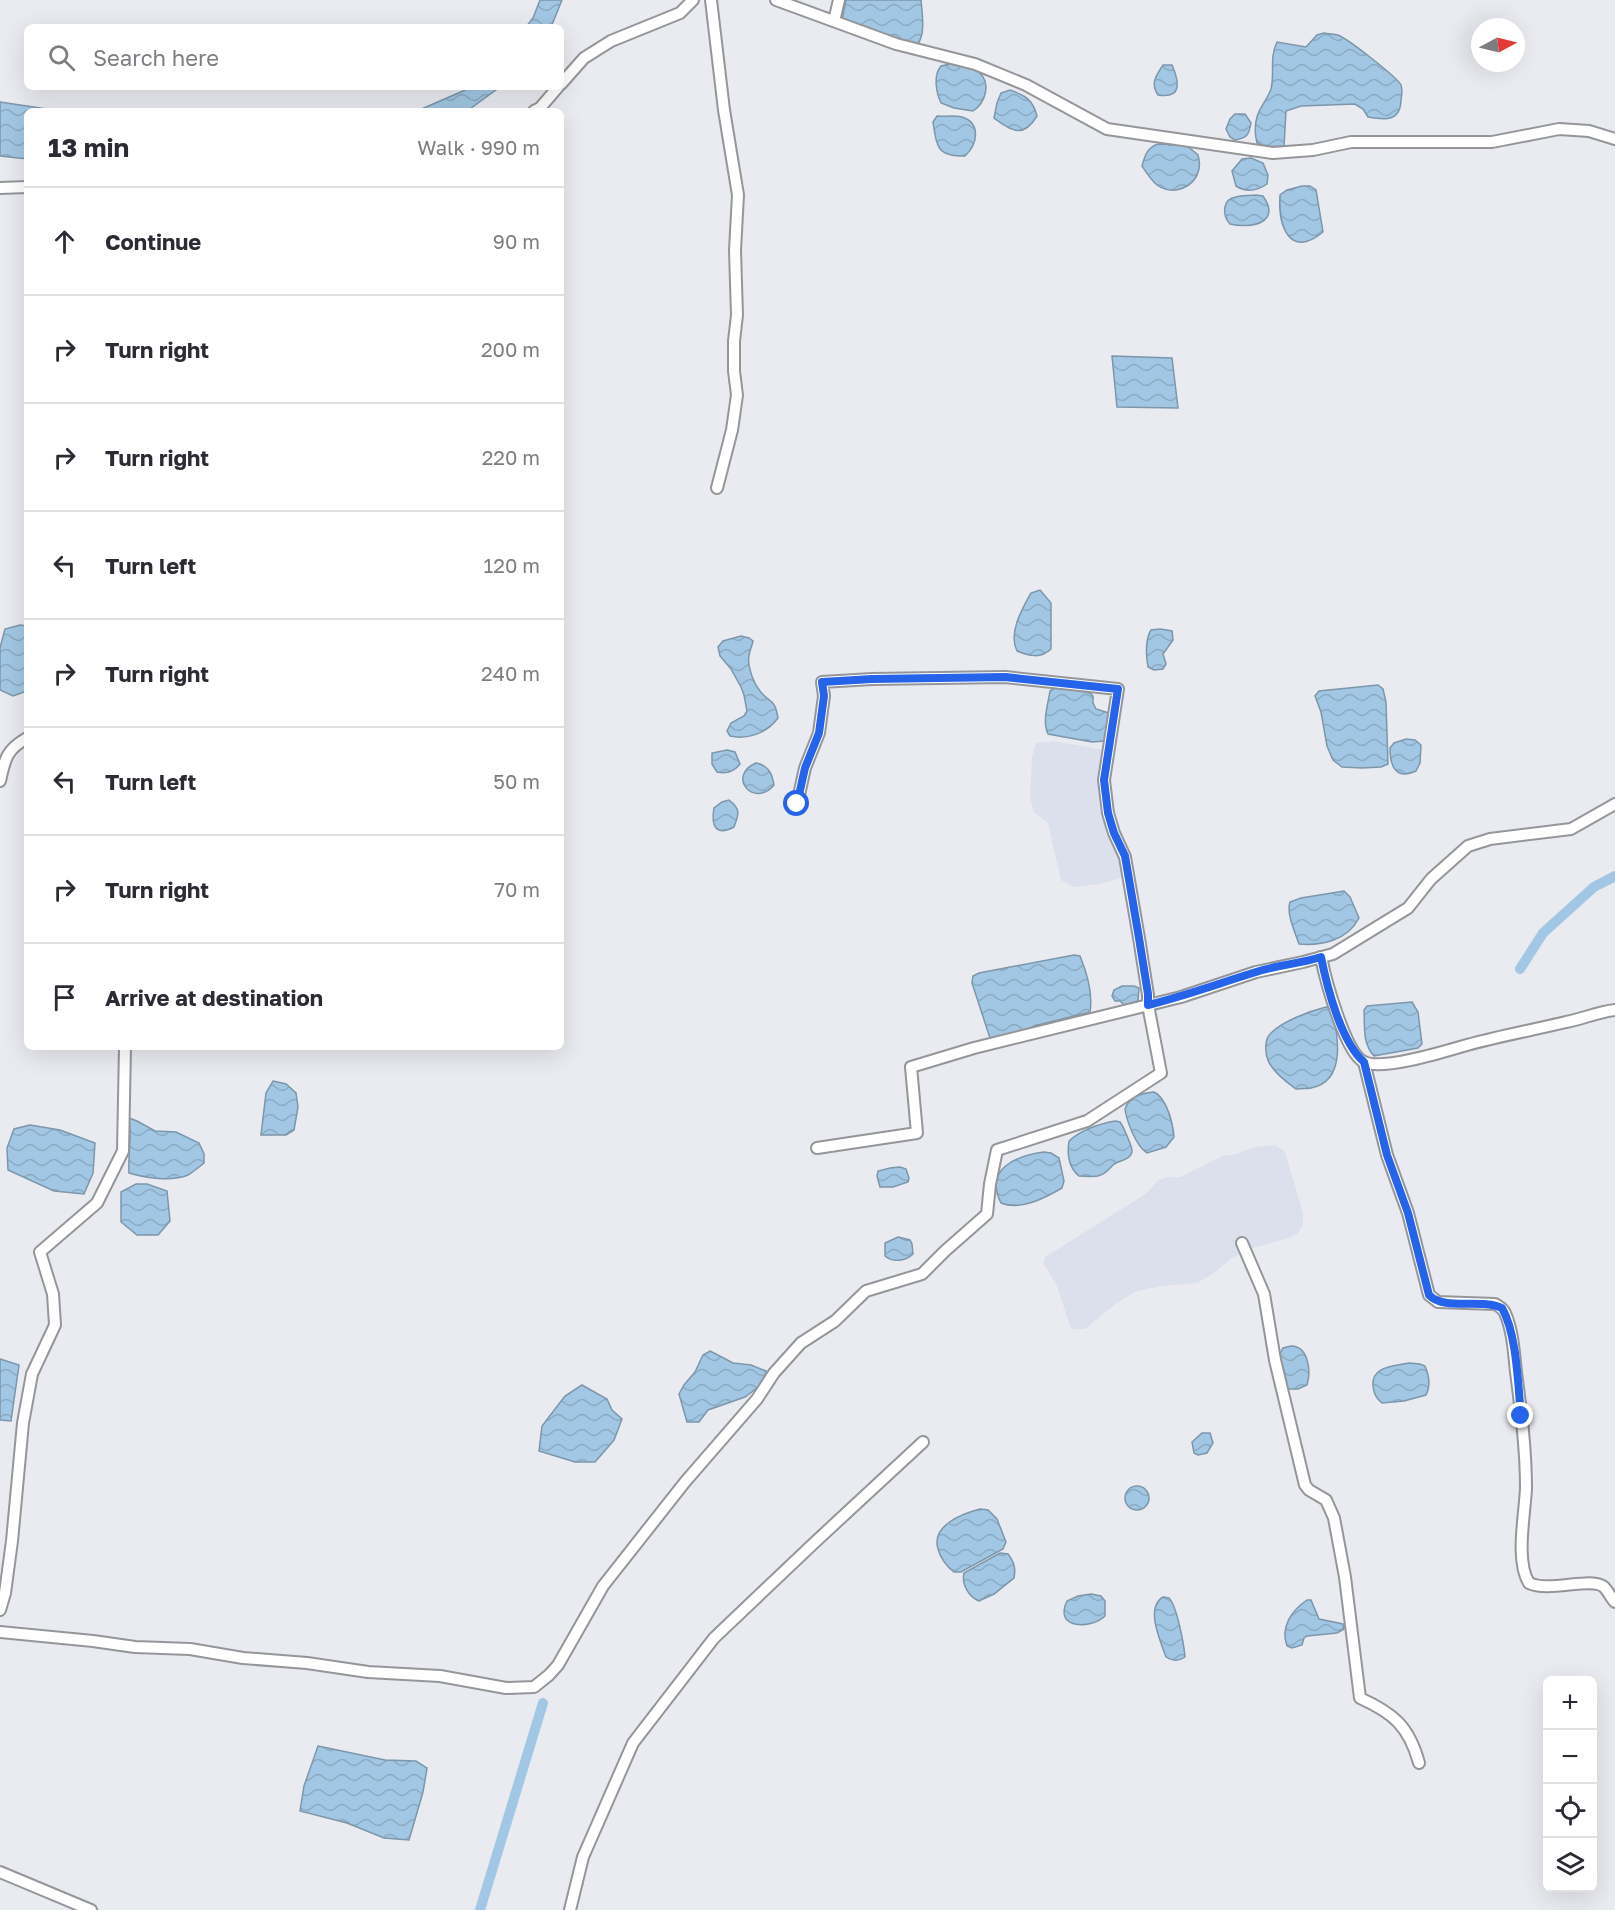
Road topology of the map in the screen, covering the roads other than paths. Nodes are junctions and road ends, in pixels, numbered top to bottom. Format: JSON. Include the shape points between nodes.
{"nodes":[{"id":1,"x":693,"y":0,"type":"edge"},
{"id":2,"x":711,"y":0,"type":"edge"},
{"id":3,"x":776,"y":0,"type":"edge"},
{"id":4,"x":839,"y":0,"type":"edge"},
{"id":5,"x":834,"y":21,"type":"junction"},
{"id":6,"x":564,"y":80,"type":"edge"},
{"id":7,"x":556,"y":90,"type":"edge"},
{"id":8,"x":540,"y":108,"type":"edge"},
{"id":9,"x":1615,"y":139,"type":"edge"},
{"id":10,"x":0,"y":188,"type":"edge"},
{"id":11,"x":24,"y":188,"type":"edge"},
{"id":12,"x":717,"y":488,"type":"dead end"},
{"id":13,"x":24,"y":740,"type":"edge"},
{"id":14,"x":0,"y":782,"type":"edge"},
{"id":15,"x":797,"y":804,"type":"dead end"},
{"id":16,"x":1615,"y":804,"type":"edge"},
{"id":17,"x":1321,"y":957,"type":"junction"},
{"id":18,"x":1148,"y":1005,"type":"junction"},
{"id":19,"x":1615,"y":1010,"type":"edge"},
{"id":20,"x":124,"y":1050,"type":"edge"},
{"id":21,"x":1364,"y":1062,"type":"junction"},
{"id":22,"x":817,"y":1148,"type":"dead end"},
{"id":23,"x":1242,"y":1243,"type":"dead end"},
{"id":24,"x":922,"y":1442,"type":"dead end"},
{"id":25,"x":1615,"y":1602,"type":"edge"},
{"id":26,"x":0,"y":1610,"type":"edge"},
{"id":27,"x":0,"y":1632,"type":"edge"},
{"id":28,"x":1419,"y":1763,"type":"dead end"},
{"id":29,"x":0,"y":1872,"type":"edge"},
{"id":30,"x":91,"y":1910,"type":"edge"},
{"id":31,"x":570,"y":1910,"type":"edge"}],
"edges":[{"from":1,"to":6,"type":"street","via":[[680,13],[611,41],[584,58]]},
{"from":2,"to":12,"type":"street","via":[[738,195],[734,341],[737,395]]},
{"from":3,"to":5,"type":"street"},
{"from":4,"to":5,"type":"street"},
{"from":5,"to":9,"type":"street","via":[[896,44],[975,64],[1026,85],[1107,129],[1274,153],[1351,142],[1492,142],[1559,129],[1589,131]]},
{"from":7,"to":8,"type":"street"},
{"from":10,"to":11,"type":"street"},
{"from":13,"to":14,"type":"street","via":[[12,747]]},
{"from":15,"to":18,"type":"street","via":[[805,768],[819,733],[822,682],[1005,677],[1118,689],[1104,780],[1108,813],[1125,856]]},
{"from":16,"to":17,"type":"street","via":[[1571,829],[1490,839],[1468,846],[1431,879],[1408,908],[1333,954]]},
{"from":17,"to":18,"type":"street"},
{"from":17,"to":21,"type":"street","via":[[1328,989],[1348,1042]]},
{"from":18,"to":22,"type":"street","via":[[911,1067],[917,1133]]},
{"from":18,"to":27,"type":"street","via":[[1161,1073],[1087,1121],[998,1150],[987,1214],[922,1274],[867,1291],[835,1322],[801,1343],[603,1586],[558,1665],[534,1687],[506,1688],[440,1676],[368,1672],[190,1649]]},
{"from":19,"to":21,"type":"street","via":[[1436,1055],[1381,1064]]},
{"from":20,"to":26,"type":"street","via":[[123,1151],[97,1203],[40,1252],[53,1293],[55,1326],[32,1374]]},
{"from":21,"to":25,"type":"street","via":[[1429,1295],[1438,1302],[1495,1305],[1506,1316],[1525,1439],[1526,1578],[1529,1584],[1543,1587],[1593,1583],[1604,1587]]},
{"from":23,"to":28,"type":"street","via":[[1264,1294],[1275,1360],[1305,1485],[1326,1500],[1334,1518],[1360,1698],[1392,1715],[1414,1742]]},
{"from":24,"to":31,"type":"street","via":[[714,1638],[633,1743],[583,1857]]},
{"from":29,"to":30,"type":"street"}]}
